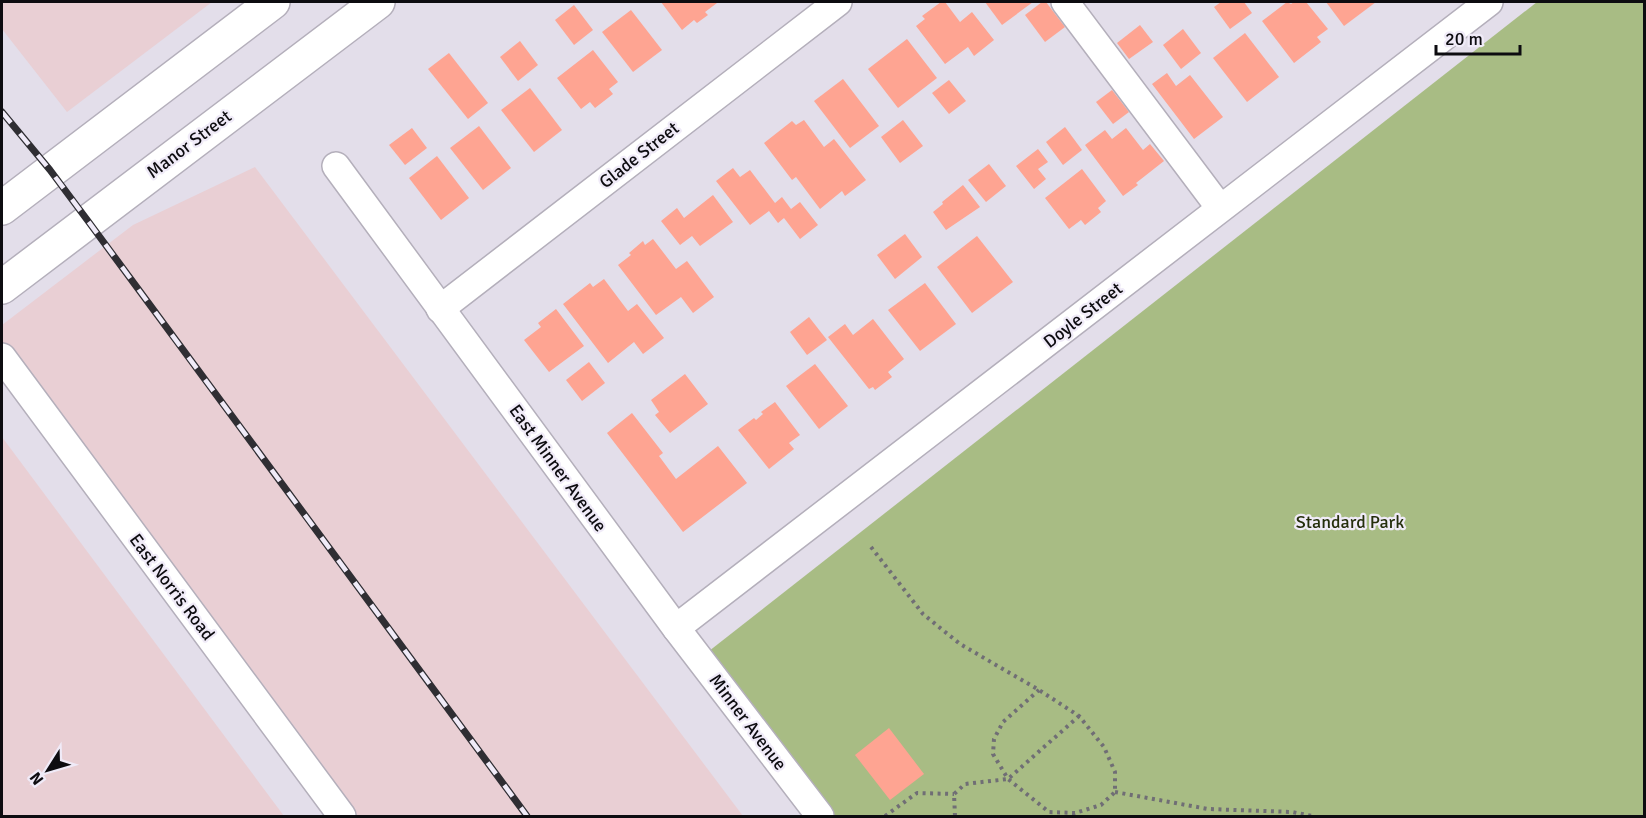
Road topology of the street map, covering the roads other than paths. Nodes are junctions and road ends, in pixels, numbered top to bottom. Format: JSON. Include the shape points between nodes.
{"nodes":[{"id":1,"x":273,"y":2,"type":"edge"},
{"id":2,"x":378,"y":2,"type":"edge"},
{"id":3,"x":838,"y":2,"type":"edge"},
{"id":4,"x":1065,"y":2,"type":"edge"},
{"id":5,"x":1489,"y":2,"type":"edge"},
{"id":6,"x":336,"y":166,"type":"dead end"},
{"id":7,"x":2,"y":208,"type":"edge"},
{"id":8,"x":1221,"y":208,"type":"junction"},
{"id":9,"x":2,"y":287,"type":"edge"},
{"id":10,"x":440,"y":309,"type":"junction"},
{"id":11,"x":2,"y":357,"type":"edge"},
{"id":12,"x":676,"y":628,"type":"junction"},
{"id":13,"x":342,"y":816,"type":"edge"},
{"id":14,"x":820,"y":816,"type":"edge"}],
"edges":[{"from":1,"to":7,"type":"main road"},
{"from":2,"to":9,"type":"main road","name":"Manor Street"},
{"from":3,"to":10,"type":"street","name":"Glade Street"},
{"from":4,"to":8,"type":"street"},
{"from":5,"to":8,"type":"street","name":"Doyle Street"},
{"from":6,"to":10,"type":"street","name":"East Minner Avenue"},
{"from":8,"to":12,"type":"street","name":"Doyle Street"},
{"from":10,"to":12,"type":"street","name":"East Minner Avenue"},
{"from":11,"to":13,"type":"street","name":"East Norris Road"},
{"from":12,"to":14,"type":"street","name":"Minner Avenue"}]}
